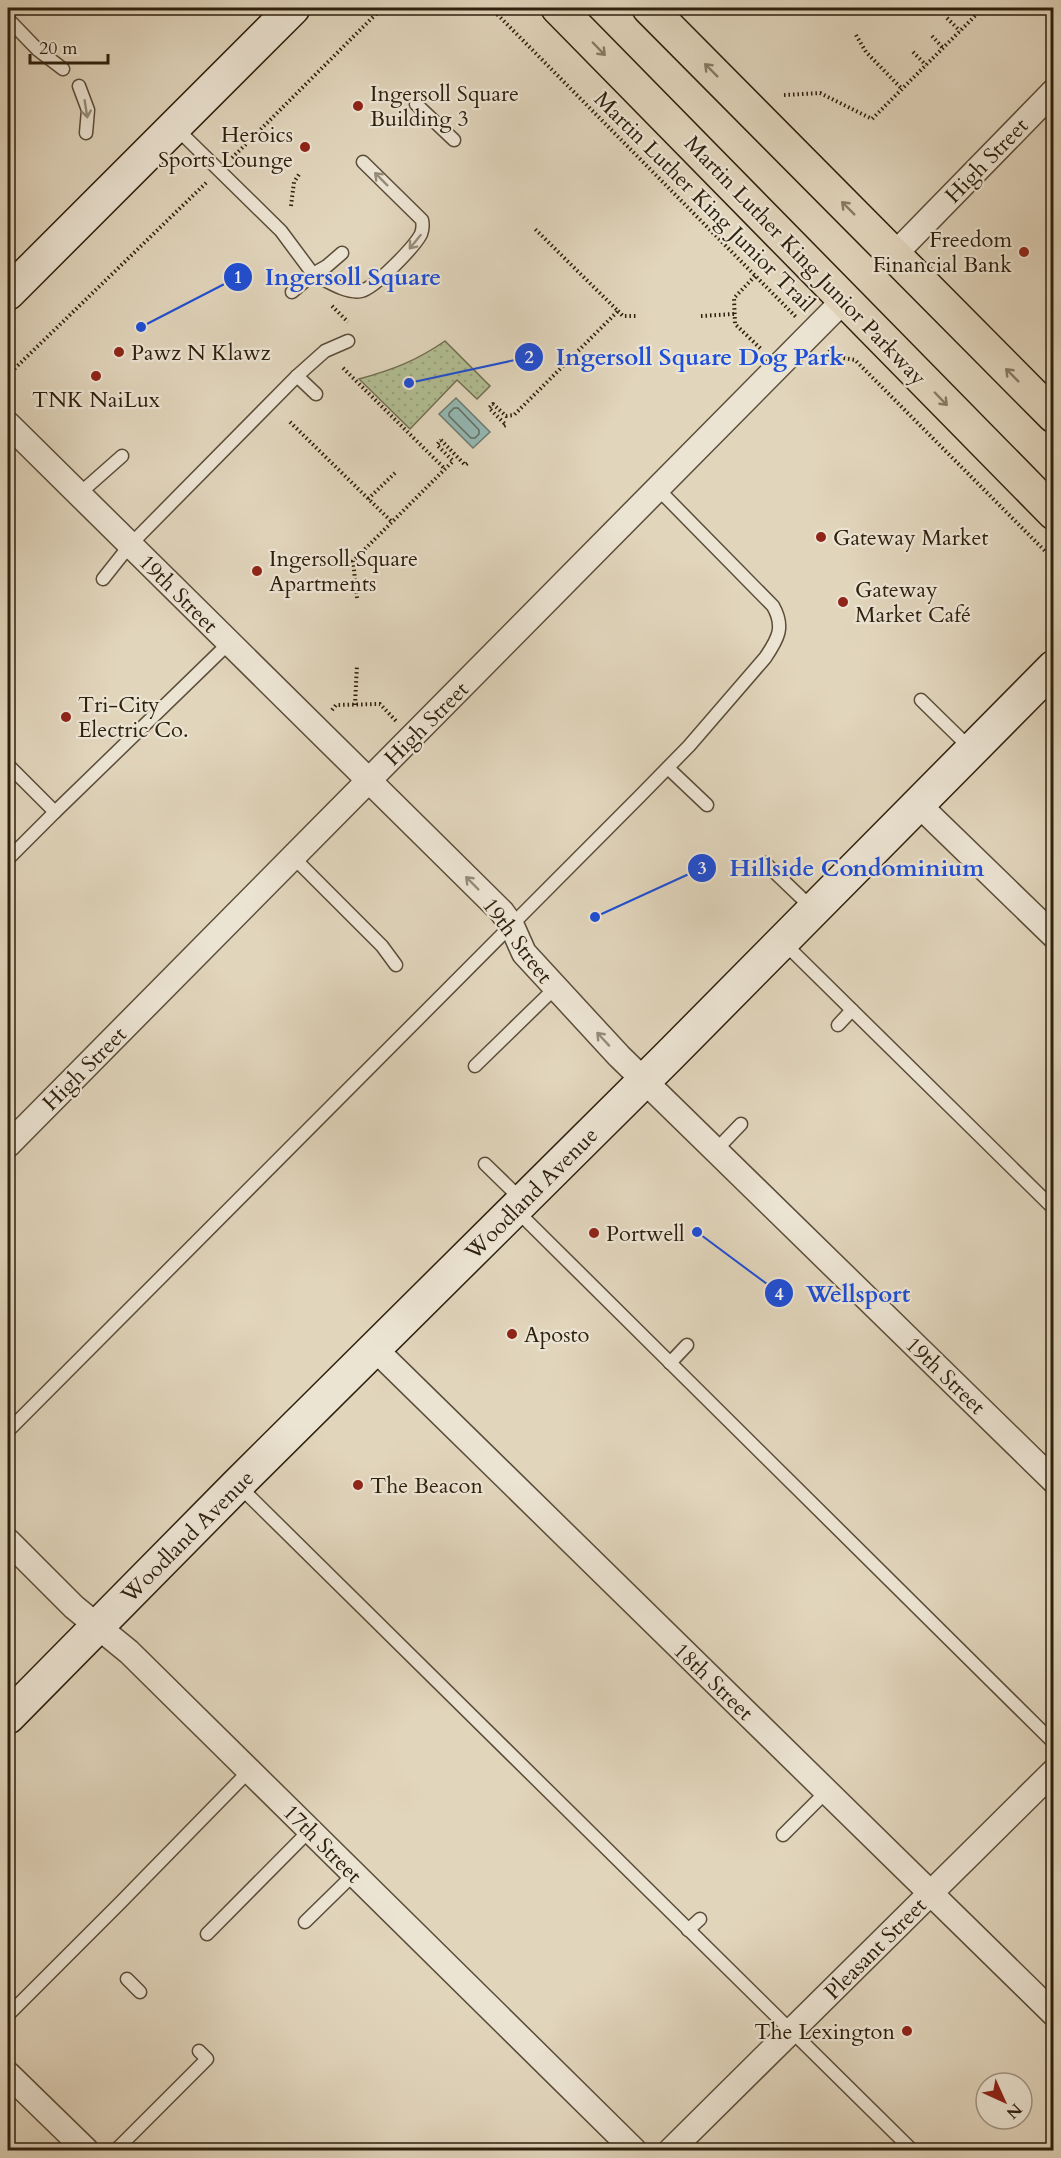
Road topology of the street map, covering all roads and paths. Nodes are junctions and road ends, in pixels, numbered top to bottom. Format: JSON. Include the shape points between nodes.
{"nodes":[{"id":1,"x":292,"y":8,"type":"edge"},
{"id":2,"x":382,"y":8,"type":"edge"},
{"id":3,"x":491,"y":8,"type":"edge"},
{"id":4,"x":558,"y":8,"type":"edge"},
{"id":5,"x":649,"y":8,"type":"edge"},
{"id":6,"x":969,"y":8,"type":"edge"},
{"id":7,"x":983,"y":8,"type":"edge"},
{"id":8,"x":976,"y":14,"type":"junction"},
{"id":9,"x":947,"y":18,"type":"dead end"},
{"id":10,"x":8,"y":19,"type":"edge"},
{"id":11,"x":960,"y":31,"type":"junction"},
{"id":12,"x":856,"y":35,"type":"dead end"},
{"id":13,"x":932,"y":36,"type":"dead end"},
{"id":14,"x":943,"y":48,"type":"junction"},
{"id":15,"x":913,"y":52,"type":"dead end"},
{"id":16,"x":926,"y":65,"type":"junction"},
{"id":17,"x":63,"y":69,"type":"dead end"},
{"id":18,"x":79,"y":86,"type":"dead end"},
{"id":19,"x":902,"y":89,"type":"junction"},
{"id":20,"x":1053,"y":91,"type":"edge"},
{"id":21,"x":784,"y":95,"type":"dead end"},
{"id":22,"x":416,"y":104,"type":"dead end"},
{"id":23,"x":174,"y":126,"type":"junction"},
{"id":24,"x":86,"y":133,"type":"dead end"},
{"id":25,"x":453,"y":140,"type":"dead end"},
{"id":26,"x":363,"y":162,"type":"dead end"},
{"id":27,"x":219,"y":170,"type":"junction"},
{"id":28,"x":300,"y":173,"type":"dead end"},
{"id":29,"x":291,"y":206,"type":"dead end"},
{"id":30,"x":534,"y":228,"type":"dead end"},
{"id":31,"x":342,"y":253,"type":"dead end"},
{"id":32,"x":894,"y":255,"type":"junction"},
{"id":33,"x":755,"y":276,"type":"junction"},
{"id":34,"x":309,"y":277,"type":"junction"},
{"id":35,"x":292,"y":292,"type":"dead end"},
{"id":36,"x":8,"y":293,"type":"edge"},
{"id":37,"x":844,"y":300,"type":"junction"},
{"id":38,"x":618,"y":311,"type":"junction"},
{"id":39,"x":734,"y":314,"type":"junction"},
{"id":40,"x":636,"y":316,"type":"dead end"},
{"id":41,"x":701,"y":316,"type":"dead end"},
{"id":42,"x":812,"y":332,"type":"junction"},
{"id":43,"x":350,"y":336,"type":"joint"},
{"id":44,"x":764,"y":351,"type":"dead end"},
{"id":45,"x":343,"y":368,"type":"dead end"},
{"id":46,"x":8,"y":375,"type":"edge"},
{"id":47,"x":297,"y":376,"type":"junction"},
{"id":48,"x":316,"y":394,"type":"dead end"},
{"id":49,"x":1053,"y":416,"type":"edge"},
{"id":50,"x":290,"y":422,"type":"dead end"},
{"id":51,"x":8,"y":424,"type":"edge"},
{"id":52,"x":504,"y":426,"type":"dead end"},
{"id":53,"x":122,"y":456,"type":"dead end"},
{"id":54,"x":468,"y":463,"type":"dead end"},
{"id":55,"x":445,"y":469,"type":"junction"},
{"id":56,"x":395,"y":473,"type":"dead end"},
{"id":57,"x":657,"y":488,"type":"junction"},
{"id":58,"x":79,"y":494,"type":"junction"},
{"id":59,"x":368,"y":499,"type":"junction"},
{"id":60,"x":1053,"y":513,"type":"edge"},
{"id":61,"x":392,"y":522,"type":"junction"},
{"id":62,"x":130,"y":545,"type":"junction"},
{"id":63,"x":1053,"y":560,"type":"edge"},
{"id":64,"x":104,"y":579,"type":"dead end"},
{"id":65,"x":357,"y":598,"type":"dead end"},
{"id":66,"x":229,"y":643,"type":"junction"},
{"id":67,"x":357,"y":665,"type":"dead end"},
{"id":68,"x":1053,"y":667,"type":"edge"},
{"id":69,"x":921,"y":700,"type":"dead end"},
{"id":70,"x":355,"y":705,"type":"junction"},
{"id":71,"x":313,"y":726,"type":"junction"},
{"id":72,"x":412,"y":736,"type":"junction"},
{"id":73,"x":972,"y":750,"type":"junction"},
{"id":74,"x":8,"y":765,"type":"edge"},
{"id":75,"x":668,"y":768,"type":"junction"},
{"id":76,"x":368,"y":781,"type":"junction"},
{"id":77,"x":918,"y":804,"type":"junction"},
{"id":78,"x":706,"y":806,"type":"dead end"},
{"id":79,"x":55,"y":812,"type":"junction"},
{"id":80,"x":293,"y":857,"type":"junction"},
{"id":81,"x":8,"y":859,"type":"edge"},
{"id":82,"x":765,"y":863,"type":"dead end"},
{"id":83,"x":814,"y":909,"type":"junction"},
{"id":84,"x":512,"y":926,"type":"junction"},
{"id":85,"x":1053,"y":936,"type":"edge"},
{"id":86,"x":782,"y":941,"type":"junction"},
{"id":87,"x":396,"y":965,"type":"dead end"},
{"id":88,"x":555,"y":988,"type":"junction"},
{"id":89,"x":852,"y":1010,"type":"junction"},
{"id":90,"x":838,"y":1025,"type":"dead end"},
{"id":91,"x":476,"y":1066,"type":"dead end"},
{"id":92,"x":644,"y":1081,"type":"junction"},
{"id":93,"x":741,"y":1124,"type":"dead end"},
{"id":94,"x":8,"y":1145,"type":"edge"},
{"id":95,"x":715,"y":1150,"type":"junction"},
{"id":96,"x":485,"y":1164,"type":"dead end"},
{"id":97,"x":519,"y":1205,"type":"junction"},
{"id":98,"x":1053,"y":1209,"type":"edge"},
{"id":99,"x":687,"y":1345,"type":"dead end"},
{"id":100,"x":375,"y":1349,"type":"junction"},
{"id":101,"x":670,"y":1363,"type":"junction"},
{"id":102,"x":8,"y":1431,"type":"edge"},
{"id":103,"x":1053,"y":1481,"type":"edge"},
{"id":104,"x":238,"y":1484,"type":"junction"},
{"id":105,"x":8,"y":1541,"type":"edge"},
{"id":106,"x":98,"y":1626,"type":"junction"},
{"id":107,"x":8,"y":1715,"type":"edge"},
{"id":108,"x":1053,"y":1743,"type":"edge"},
{"id":109,"x":250,"y":1770,"type":"junction"},
{"id":110,"x":1053,"y":1771,"type":"edge"},
{"id":111,"x":827,"y":1791,"type":"junction"},
{"id":112,"x":310,"y":1830,"type":"junction"},
{"id":113,"x":783,"y":1835,"type":"dead end"},
{"id":114,"x":354,"y":1874,"type":"junction"},
{"id":115,"x":931,"y":1893,"type":"junction"},
{"id":116,"x":700,"y":1919,"type":"dead end"},
{"id":117,"x":305,"y":1922,"type":"dead end"},
{"id":118,"x":688,"y":1930,"type":"junction"},
{"id":119,"x":207,"y":1934,"type":"dead end"},
{"id":120,"x":127,"y":1979,"type":"dead end"},
{"id":121,"x":140,"y":1992,"type":"dead end"},
{"id":122,"x":1053,"y":2014,"type":"edge"},
{"id":123,"x":8,"y":2015,"type":"edge"},
{"id":124,"x":792,"y":2032,"type":"junction"},
{"id":125,"x":199,"y":2051,"type":"dead end"},
{"id":126,"x":8,"y":2074,"type":"edge"},
{"id":127,"x":86,"y":2151,"type":"edge"},
{"id":128,"x":116,"y":2151,"type":"edge"},
{"id":129,"x":634,"y":2151,"type":"edge"},
{"id":130,"x":671,"y":2151,"type":"edge"},
{"id":131,"x":912,"y":2151,"type":"edge"}],
"edges":[{"from":1,"to":23,"type":"street"},
{"from":2,"to":27,"type":"path"},
{"from":3,"to":33,"type":"path","name":"Martin Luther King Junior Trail"},
{"from":4,"to":37,"type":"main road","name":"Martin Luther King Junior Parkway","one_way":true},
{"from":32,"to":5,"type":"main road","one_way":true},
{"from":6,"to":8,"type":"path"},
{"from":7,"to":8,"type":"path"},
{"from":8,"to":11,"type":"path"},
{"from":9,"to":11,"type":"path"},
{"from":10,"to":17,"type":"lane"},
{"from":11,"to":14,"type":"path"},
{"from":12,"to":19,"type":"path","via":[[866,52]]},
{"from":13,"to":14,"type":"path"},
{"from":14,"to":16,"type":"path"},
{"from":15,"to":16,"type":"path"},
{"from":16,"to":19,"type":"path"},
{"from":18,"to":24,"type":"lane","one_way":true,"via":[[88,110]]},
{"from":19,"to":21,"type":"path","via":[[872,119],[820,93]]},
{"from":20,"to":32,"type":"street","name":"High Street"},
{"from":22,"to":25,"type":"lane"},
{"from":23,"to":27,"type":"lane"},
{"from":23,"to":36,"type":"street"},
{"from":26,"to":34,"type":"lane","via":[[422,220],[423,231],[374,284],[361,291]]},
{"from":27,"to":34,"type":"lane","via":[[281,231]]},
{"from":27,"to":46,"type":"path"},
{"from":28,"to":29,"type":"path","via":[[294,182]]},
{"from":30,"to":38,"type":"path"},
{"from":31,"to":34,"type":"lane"},
{"from":49,"to":32,"type":"main road","one_way":true},
{"from":33,"to":39,"type":"path","via":[[734,298]]},
{"from":33,"to":42,"type":"path","name":"Martin Luther King Junior Trail"},
{"from":34,"to":35,"type":"lane"},
{"from":34,"to":43,"type":"path","via":[[349,323]]},
{"from":37,"to":42,"type":"street","name":"High Street"},
{"from":37,"to":60,"type":"main road","name":"Martin Luther King Junior Parkway","one_way":true},
{"from":38,"to":40,"type":"path","via":[[623,316]]},
{"from":38,"to":52,"type":"path","via":[[514,415],[506,416],[493,404],[489,408]]},
{"from":39,"to":41,"type":"path"},
{"from":39,"to":44,"type":"path","via":[[735,324]]},
{"from":42,"to":57,"type":"street","name":"High Street"},
{"from":42,"to":63,"type":"path","name":"Martin Luther King Junior Trail","via":[[837,357],[855,360]]},
{"from":43,"to":47,"type":"lane","via":[[325,351]]},
{"from":45,"to":55,"type":"path"},
{"from":47,"to":48,"type":"lane"},
{"from":47,"to":62,"type":"lane"},
{"from":50,"to":59,"type":"path"},
{"from":51,"to":58,"type":"street","name":"19th Street"},
{"from":53,"to":58,"type":"lane"},
{"from":54,"to":55,"type":"path","via":[[465,465],[441,440],[437,445],[453,461]]},
{"from":55,"to":61,"type":"path"},
{"from":56,"to":59,"type":"path"},
{"from":57,"to":72,"type":"street","name":"High Street"},
{"from":57,"to":75,"type":"lane","via":[[780,617],[775,643],[765,658]]},
{"from":58,"to":62,"type":"street","name":"19th Street"},
{"from":59,"to":61,"type":"path"},
{"from":61,"to":65,"type":"path","via":[[353,561]]},
{"from":62,"to":64,"type":"lane"},
{"from":62,"to":66,"type":"street","name":"19th Street"},
{"from":66,"to":71,"type":"street","name":"19th Street"},
{"from":66,"to":79,"type":"lane"},
{"from":67,"to":70,"type":"path"},
{"from":68,"to":73,"type":"street","name":"Woodland Avenue"},
{"from":69,"to":73,"type":"lane"},
{"from":70,"to":71,"type":"path","via":[[336,705]]},
{"from":70,"to":72,"type":"path","via":[[380,704]]},
{"from":71,"to":76,"type":"street","name":"19th Street"},
{"from":72,"to":76,"type":"street","name":"High Street"},
{"from":73,"to":77,"type":"street","name":"Woodland Avenue"},
{"from":74,"to":79,"type":"lane"},
{"from":75,"to":78,"type":"lane"},
{"from":75,"to":84,"type":"lane"},
{"from":76,"to":80,"type":"street","name":"High Street"},
{"from":84,"to":76,"type":"street","name":"19th Street","one_way":true},
{"from":77,"to":83,"type":"street","name":"Woodland Avenue"},
{"from":77,"to":85,"type":"street"},
{"from":79,"to":81,"type":"lane"},
{"from":80,"to":87,"type":"lane"},
{"from":80,"to":94,"type":"street","name":"High Street"},
{"from":82,"to":83,"type":"lane"},
{"from":83,"to":86,"type":"street","name":"Woodland Avenue"},
{"from":84,"to":88,"type":"street","name":"19th Street","via":[[524,953]]},
{"from":84,"to":102,"type":"lane"},
{"from":86,"to":89,"type":"lane"},
{"from":86,"to":92,"type":"street","name":"Woodland Avenue"},
{"from":88,"to":91,"type":"lane"},
{"from":92,"to":88,"type":"street","name":"19th Street","one_way":true},
{"from":89,"to":90,"type":"lane"},
{"from":89,"to":98,"type":"lane"},
{"from":92,"to":95,"type":"street","name":"19th Street"},
{"from":92,"to":97,"type":"street","name":"Woodland Avenue"},
{"from":93,"to":95,"type":"lane"},
{"from":95,"to":103,"type":"street","name":"19th Street"},
{"from":96,"to":97,"type":"lane"},
{"from":97,"to":100,"type":"street","name":"Woodland Avenue"},
{"from":97,"to":101,"type":"lane"},
{"from":99,"to":101,"type":"lane"},
{"from":100,"to":104,"type":"street","name":"Woodland Avenue"},
{"from":100,"to":111,"type":"street","name":"18th Street"},
{"from":101,"to":108,"type":"lane"},
{"from":104,"to":106,"type":"street","name":"Woodland Avenue"},
{"from":104,"to":118,"type":"lane"},
{"from":105,"to":106,"type":"street","name":"17th Street","via":[[74,1608]]},
{"from":106,"to":107,"type":"street","name":"Woodland Avenue"},
{"from":106,"to":109,"type":"street","name":"17th Street"},
{"from":109,"to":112,"type":"street","name":"17th Street"},
{"from":109,"to":123,"type":"lane"},
{"from":110,"to":115,"type":"street","name":"Pleasant Street"},
{"from":111,"to":113,"type":"lane"},
{"from":111,"to":115,"type":"street","name":"18th Street"},
{"from":112,"to":114,"type":"street","name":"17th Street"},
{"from":112,"to":119,"type":"lane"},
{"from":114,"to":117,"type":"lane"},
{"from":114,"to":129,"type":"street","name":"17th Street"},
{"from":115,"to":122,"type":"street","name":"18th Street"},
{"from":115,"to":124,"type":"street","name":"Pleasant Street"},
{"from":116,"to":118,"type":"lane"},
{"from":118,"to":124,"type":"lane"},
{"from":120,"to":121,"type":"lane"},
{"from":124,"to":130,"type":"street","name":"Pleasant Street"},
{"from":124,"to":131,"type":"lane"},
{"from":125,"to":128,"type":"lane","via":[[207,2059]]},
{"from":126,"to":127,"type":"street"}]}
